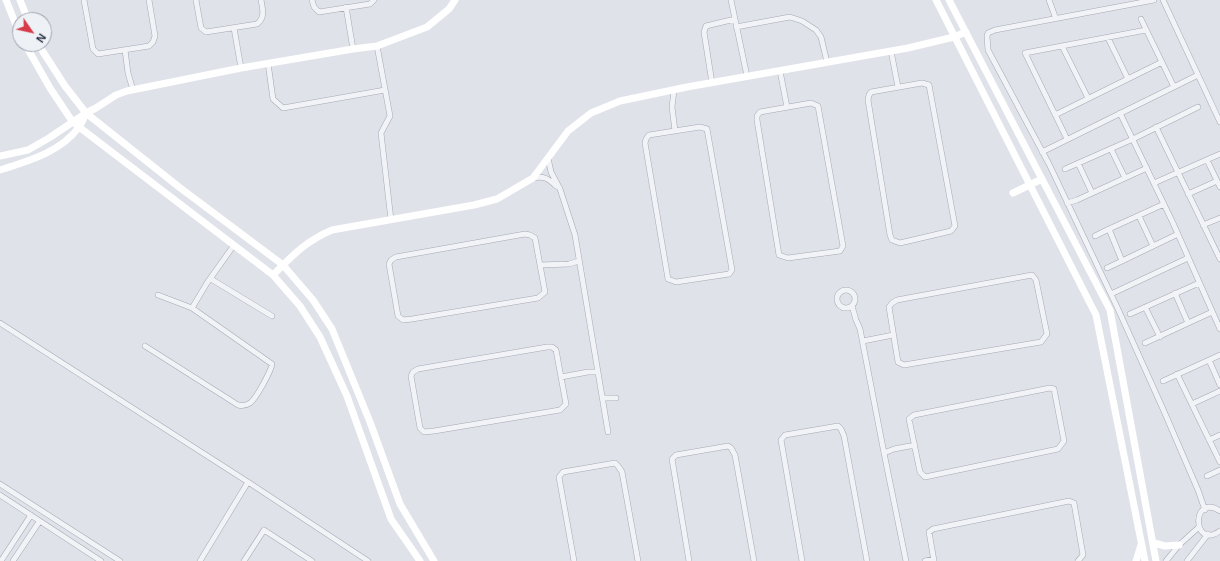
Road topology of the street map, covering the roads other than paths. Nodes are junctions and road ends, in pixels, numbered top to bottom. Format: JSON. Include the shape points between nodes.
{"nodes":[{"id":1,"x":6,"y":0,"type":"edge"},
{"id":2,"x":20,"y":0,"type":"edge"},
{"id":3,"x":84,"y":0,"type":"edge"},
{"id":4,"x":149,"y":0,"type":"edge"},
{"id":5,"x":196,"y":0,"type":"edge"},
{"id":6,"x":261,"y":0,"type":"edge"},
{"id":7,"x":312,"y":0,"type":"edge"},
{"id":8,"x":374,"y":0,"type":"edge"},
{"id":9,"x":455,"y":0,"type":"edge"},
{"id":10,"x":731,"y":0,"type":"edge"},
{"id":11,"x":936,"y":0,"type":"edge"},
{"id":12,"x":949,"y":0,"type":"edge"},
{"id":13,"x":1049,"y":0,"type":"edge"},
{"id":14,"x":1154,"y":0,"type":"edge"},
{"id":15,"x":1163,"y":0,"type":"edge"},
{"id":16,"x":346,"y":7,"type":"junction"},
{"id":17,"x":25,"y":12,"type":"edge"},
{"id":18,"x":12,"y":15,"type":"edge"},
{"id":19,"x":735,"y":19,"type":"junction"},
{"id":20,"x":1056,"y":19,"type":"junction"},
{"id":21,"x":1141,"y":19,"type":"dead end"},
{"id":22,"x":736,"y":26,"type":"junction"},
{"id":23,"x":234,"y":28,"type":"junction"},
{"id":24,"x":1146,"y":30,"type":"junction"},
{"id":25,"x":966,"y":32,"type":"junction"},
{"id":26,"x":954,"y":37,"type":"junction"},
{"id":27,"x":1108,"y":38,"type":"junction"},
{"id":28,"x":377,"y":46,"type":"junction"},
{"id":29,"x":1062,"y":46,"type":"junction"},
{"id":30,"x":353,"y":49,"type":"junction"},
{"id":31,"x":125,"y":50,"type":"junction"},
{"id":32,"x":891,"y":51,"type":"junction"},
{"id":33,"x":29,"y":52,"type":"edge"},
{"id":34,"x":43,"y":52,"type":"edge"},
{"id":35,"x":827,"y":62,"type":"junction"},
{"id":36,"x":1162,"y":62,"type":"junction"},
{"id":37,"x":268,"y":63,"type":"junction"},
{"id":38,"x":241,"y":68,"type":"junction"},
{"id":39,"x":780,"y":71,"type":"junction"},
{"id":40,"x":1198,"y":75,"type":"junction"},
{"id":41,"x":747,"y":76,"type":"junction"},
{"id":42,"x":1128,"y":79,"type":"junction"},
{"id":43,"x":712,"y":83,"type":"junction"},
{"id":44,"x":898,"y":87,"type":"junction"},
{"id":45,"x":1174,"y":87,"type":"junction"},
{"id":46,"x":133,"y":90,"type":"junction"},
{"id":47,"x":385,"y":90,"type":"junction"},
{"id":48,"x":674,"y":91,"type":"junction"},
{"id":49,"x":1088,"y":98,"type":"junction"},
{"id":50,"x":1220,"y":105,"type":"edge"},
{"id":51,"x":787,"y":107,"type":"junction"},
{"id":52,"x":1198,"y":107,"type":"dead end"},
{"id":53,"x":1214,"y":108,"type":"junction"},
{"id":54,"x":86,"y":113,"type":"junction"},
{"id":55,"x":1120,"y":113,"type":"junction"},
{"id":56,"x":1055,"y":115,"type":"junction"},
{"id":57,"x":72,"y":121,"type":"junction"},
{"id":58,"x":1220,"y":122,"type":"edge"},
{"id":59,"x":79,"y":127,"type":"junction"},
{"id":60,"x":1156,"y":127,"type":"junction"},
{"id":61,"x":676,"y":131,"type":"junction"},
{"id":62,"x":1067,"y":139,"type":"junction"},
{"id":63,"x":1133,"y":139,"type":"junction"},
{"id":64,"x":1111,"y":148,"type":"junction"},
{"id":65,"x":1042,"y":152,"type":"junction"},
{"id":66,"x":1220,"y":154,"type":"edge"},
{"id":67,"x":0,"y":156,"type":"edge"},
{"id":68,"x":548,"y":158,"type":"junction"},
{"id":69,"x":1207,"y":160,"type":"junction"},
{"id":70,"x":1078,"y":163,"type":"junction"},
{"id":71,"x":1146,"y":165,"type":"junction"},
{"id":72,"x":1065,"y":169,"type":"dead end"},
{"id":73,"x":0,"y":170,"type":"edge"},
{"id":74,"x":1177,"y":173,"type":"junction"},
{"id":75,"x":533,"y":178,"type":"junction"},
{"id":76,"x":1125,"y":178,"type":"junction"},
{"id":77,"x":1042,"y":179,"type":"junction"},
{"id":78,"x":1217,"y":181,"type":"junction"},
{"id":79,"x":1154,"y":183,"type":"junction"},
{"id":80,"x":1030,"y":185,"type":"junction"},
{"id":81,"x":1220,"y":187,"type":"edge"},
{"id":82,"x":560,"y":189,"type":"junction"},
{"id":83,"x":1013,"y":193,"type":"dead end"},
{"id":84,"x":1092,"y":193,"type":"junction"},
{"id":85,"x":1188,"y":194,"type":"junction"},
{"id":86,"x":1067,"y":203,"type":"junction"},
{"id":87,"x":1164,"y":204,"type":"junction"},
{"id":88,"x":1139,"y":216,"type":"junction"},
{"id":89,"x":1220,"y":218,"type":"edge"},
{"id":90,"x":391,"y":220,"type":"junction"},
{"id":91,"x":1203,"y":225,"type":"junction"},
{"id":92,"x":1109,"y":229,"type":"junction"},
{"id":93,"x":1178,"y":234,"type":"junction"},
{"id":94,"x":1094,"y":236,"type":"dead end"},
{"id":95,"x":234,"y":245,"type":"junction"},
{"id":96,"x":1153,"y":246,"type":"junction"},
{"id":97,"x":1188,"y":258,"type":"junction"},
{"id":98,"x":1220,"y":259,"type":"edge"},
{"id":99,"x":1122,"y":260,"type":"junction"},
{"id":100,"x":579,"y":261,"type":"junction"},
{"id":101,"x":283,"y":265,"type":"junction"},
{"id":102,"x":540,"y":265,"type":"junction"},
{"id":103,"x":1107,"y":268,"type":"dead end"},
{"id":104,"x":273,"y":275,"type":"junction"},
{"id":105,"x":211,"y":279,"type":"junction"},
{"id":106,"x":1200,"y":283,"type":"junction"},
{"id":107,"x":1111,"y":294,"type":"junction"},
{"id":108,"x":1175,"y":294,"type":"junction"},
{"id":109,"x":158,"y":295,"type":"dead end"},
{"id":110,"x":852,"y":306,"type":"dead end"},
{"id":111,"x":1145,"y":307,"type":"junction"},
{"id":112,"x":192,"y":308,"type":"junction"},
{"id":113,"x":1212,"y":312,"type":"junction"},
{"id":114,"x":1130,"y":314,"type":"dead end"},
{"id":115,"x":272,"y":316,"type":"dead end"},
{"id":116,"x":0,"y":323,"type":"edge"},
{"id":117,"x":1188,"y":323,"type":"junction"},
{"id":118,"x":1220,"y":328,"type":"edge"},
{"id":119,"x":893,"y":335,"type":"junction"},
{"id":120,"x":1160,"y":336,"type":"junction"},
{"id":121,"x":863,"y":341,"type":"junction"},
{"id":122,"x":1145,"y":344,"type":"dead end"},
{"id":123,"x":145,"y":346,"type":"dead end"},
{"id":124,"x":1220,"y":355,"type":"edge"},
{"id":125,"x":1209,"y":360,"type":"junction"},
{"id":126,"x":598,"y":372,"type":"junction"},
{"id":127,"x":1177,"y":374,"type":"junction"},
{"id":128,"x":561,"y":377,"type":"junction"},
{"id":129,"x":1163,"y":381,"type":"dead end"},
{"id":130,"x":1220,"y":385,"type":"edge"},
{"id":131,"x":1220,"y":391,"type":"edge"},
{"id":132,"x":602,"y":398,"type":"junction"},
{"id":133,"x":616,"y":398,"type":"dead end"},
{"id":134,"x":1192,"y":404,"type":"junction"},
{"id":135,"x":608,"y":432,"type":"dead end"},
{"id":136,"x":1220,"y":435,"type":"edge"},
{"id":137,"x":1209,"y":440,"type":"junction"},
{"id":138,"x":915,"y":445,"type":"junction"},
{"id":139,"x":884,"y":453,"type":"junction"},
{"id":140,"x":1220,"y":462,"type":"edge"},
{"id":141,"x":1220,"y":470,"type":"edge"},
{"id":142,"x":1208,"y":476,"type":"dead end"},
{"id":143,"x":248,"y":482,"type":"junction"},
{"id":144,"x":0,"y":484,"type":"edge"},
{"id":145,"x":0,"y":495,"type":"edge"},
{"id":146,"x":1205,"y":510,"type":"junction"},
{"id":147,"x":1220,"y":511,"type":"edge"},
{"id":148,"x":31,"y":515,"type":"junction"},
{"id":149,"x":39,"y":522,"type":"junction"},
{"id":150,"x":1199,"y":527,"type":"junction"},
{"id":151,"x":1220,"y":532,"type":"edge"},
{"id":152,"x":1208,"y":534,"type":"junction"},
{"id":153,"x":1154,"y":543,"type":"junction"},
{"id":154,"x":1141,"y":545,"type":"junction"},
{"id":155,"x":1179,"y":545,"type":"junction"},
{"id":156,"x":1,"y":559,"type":"edge"},
{"id":157,"x":247,"y":560,"type":"edge"},
{"id":158,"x":934,"y":560,"type":"edge"},
{"id":159,"x":13,"y":561,"type":"edge"},
{"id":160,"x":102,"y":561,"type":"edge"},
{"id":161,"x":120,"y":561,"type":"edge"},
{"id":162,"x":200,"y":561,"type":"edge"},
{"id":163,"x":312,"y":561,"type":"edge"},
{"id":164,"x":368,"y":561,"type":"edge"},
{"id":165,"x":420,"y":561,"type":"edge"},
{"id":166,"x":434,"y":561,"type":"edge"},
{"id":167,"x":574,"y":561,"type":"edge"},
{"id":168,"x":638,"y":561,"type":"edge"},
{"id":169,"x":689,"y":561,"type":"edge"},
{"id":170,"x":754,"y":561,"type":"edge"},
{"id":171,"x":802,"y":561,"type":"edge"},
{"id":172,"x":867,"y":561,"type":"edge"},
{"id":173,"x":906,"y":561,"type":"edge"},
{"id":174,"x":925,"y":561,"type":"edge"},
{"id":175,"x":1078,"y":561,"type":"edge"},
{"id":176,"x":1136,"y":561,"type":"edge"},
{"id":177,"x":1144,"y":561,"type":"edge"},
{"id":178,"x":1156,"y":561,"type":"edge"},
{"id":179,"x":1166,"y":561,"type":"edge"},
{"id":180,"x":1187,"y":561,"type":"edge"}],
"edges":[{"from":1,"to":18,"type":"street"},
{"from":2,"to":17,"type":"street"},
{"from":3,"to":31,"type":"street","via":[[93,49],[98,54]]},
{"from":4,"to":31,"type":"street","via":[[155,36],[153,42],[149,46]]},
{"from":5,"to":23,"type":"street","via":[[201,28],[206,32]]},
{"from":6,"to":23,"type":"street","via":[[261,21]]},
{"from":7,"to":16,"type":"street","via":[[318,12]]},
{"from":8,"to":16,"type":"street","via":[[370,4]]},
{"from":9,"to":28,"type":"street","via":[[449,9],[427,27]]},
{"from":10,"to":19,"type":"street"},
{"from":11,"to":26,"type":"street"},
{"from":12,"to":25,"type":"street"},
{"from":13,"to":20,"type":"street"},
{"from":14,"to":20,"type":"street"},
{"from":15,"to":40,"type":"street"},
{"from":16,"to":30,"type":"street"},
{"from":19,"to":22,"type":"street"},
{"from":19,"to":43,"type":"street","via":[[706,26],[704,32]]},
{"from":20,"to":65,"type":"street","via":[[995,30],[987,36],[988,50]]},
{"from":21,"to":24,"type":"street"},
{"from":22,"to":35,"type":"street","via":[[790,17],[802,21],[816,30],[821,37]]},
{"from":22,"to":41,"type":"street"},
{"from":23,"to":38,"type":"street"},
{"from":24,"to":27,"type":"street"},
{"from":24,"to":36,"type":"street"},
{"from":25,"to":26,"type":"street"},
{"from":25,"to":77,"type":"street"},
{"from":26,"to":32,"type":"street"},
{"from":26,"to":80,"type":"street"},
{"from":27,"to":29,"type":"street"},
{"from":27,"to":42,"type":"street"},
{"from":28,"to":30,"type":"street"},
{"from":28,"to":47,"type":"street"},
{"from":29,"to":49,"type":"street"},
{"from":29,"to":56,"type":"street","via":[[1025,54]]},
{"from":30,"to":37,"type":"street"},
{"from":31,"to":46,"type":"street"},
{"from":32,"to":35,"type":"street"},
{"from":32,"to":44,"type":"street"},
{"from":33,"to":57,"type":"street"},
{"from":34,"to":54,"type":"street"},
{"from":35,"to":39,"type":"street"},
{"from":36,"to":42,"type":"street"},
{"from":36,"to":45,"type":"street"},
{"from":37,"to":38,"type":"street"},
{"from":37,"to":47,"type":"street","via":[[274,99],[283,108]]},
{"from":38,"to":46,"type":"street"},
{"from":39,"to":41,"type":"street"},
{"from":39,"to":51,"type":"street"},
{"from":40,"to":45,"type":"street"},
{"from":40,"to":53,"type":"street"},
{"from":41,"to":43,"type":"street"},
{"from":42,"to":49,"type":"street"},
{"from":43,"to":48,"type":"street"},
{"from":44,"to":44,"type":"street","via":[[922,83],[930,85],[955,222],[952,231],[900,243],[892,240],[890,235],[868,100],[871,92]]},
{"from":45,"to":55,"type":"street"},
{"from":46,"to":54,"type":"street","via":[[116,95]]},
{"from":47,"to":90,"type":"street","via":[[390,116],[381,133]]},
{"from":48,"to":61,"type":"street","via":[[672,107]]},
{"from":48,"to":68,"type":"street","via":[[620,101],[591,113],[568,131]]},
{"from":49,"to":56,"type":"street"},
{"from":50,"to":53,"type":"street"},
{"from":51,"to":51,"type":"street","via":[[811,103],[818,106],[843,242],[840,251],[788,258],[779,255],[757,116],[760,112]]},
{"from":52,"to":60,"type":"street"},
{"from":53,"to":58,"type":"street"},
{"from":54,"to":57,"type":"street"},
{"from":54,"to":59,"type":"street"},
{"from":54,"to":101,"type":"street"},
{"from":55,"to":62,"type":"street"},
{"from":55,"to":63,"type":"street"},
{"from":56,"to":62,"type":"street"},
{"from":57,"to":59,"type":"street"},
{"from":57,"to":67,"type":"street","via":[[28,150]]},
{"from":59,"to":73,"type":"street","via":[[50,151],[31,161]]},
{"from":59,"to":95,"type":"street"},
{"from":60,"to":63,"type":"street"},
{"from":60,"to":74,"type":"street"},
{"from":61,"to":61,"type":"street","via":[[700,126],[707,129],[732,265],[729,274],[676,282],[668,279],[646,139],[649,135]]},
{"from":62,"to":65,"type":"street"},
{"from":63,"to":64,"type":"street"},
{"from":63,"to":71,"type":"street"},
{"from":64,"to":70,"type":"street"},
{"from":64,"to":76,"type":"street"},
{"from":65,"to":86,"type":"street"},
{"from":66,"to":69,"type":"street"},
{"from":68,"to":75,"type":"street"},
{"from":68,"to":82,"type":"street","via":[[551,172]]},
{"from":69,"to":74,"type":"street"},
{"from":69,"to":78,"type":"street"},
{"from":70,"to":72,"type":"street"},
{"from":70,"to":84,"type":"street"},
{"from":71,"to":76,"type":"street"},
{"from":71,"to":79,"type":"street"},
{"from":74,"to":79,"type":"street"},
{"from":74,"to":85,"type":"street"},
{"from":75,"to":82,"type":"street","via":[[548,178]]},
{"from":75,"to":90,"type":"street","via":[[497,199]]},
{"from":76,"to":84,"type":"street"},
{"from":77,"to":80,"type":"street"},
{"from":77,"to":153,"type":"street","via":[[1110,310]]},
{"from":78,"to":81,"type":"street"},
{"from":78,"to":85,"type":"street"},
{"from":79,"to":87,"type":"street"},
{"from":80,"to":83,"type":"street"},
{"from":80,"to":154,"type":"street","via":[[1096,315]]},
{"from":82,"to":100,"type":"street","via":[[575,235]]},
{"from":84,"to":86,"type":"street"},
{"from":85,"to":91,"type":"street"},
{"from":86,"to":107,"type":"street"},
{"from":87,"to":88,"type":"street"},
{"from":87,"to":93,"type":"street"},
{"from":88,"to":92,"type":"street"},
{"from":88,"to":96,"type":"street"},
{"from":89,"to":91,"type":"street"},
{"from":90,"to":101,"type":"street","via":[[332,230],[300,248]]},
{"from":91,"to":98,"type":"street"},
{"from":92,"to":94,"type":"street"},
{"from":92,"to":99,"type":"street"},
{"from":93,"to":96,"type":"street"},
{"from":93,"to":97,"type":"street"},
{"from":95,"to":104,"type":"street"},
{"from":95,"to":105,"type":"street"},
{"from":96,"to":99,"type":"street"},
{"from":97,"to":106,"type":"street"},
{"from":97,"to":107,"type":"street"},
{"from":99,"to":103,"type":"street"},
{"from":100,"to":102,"type":"street","via":[[570,264]]},
{"from":100,"to":126,"type":"street"},
{"from":101,"to":104,"type":"street"},
{"from":101,"to":166,"type":"street","via":[[313,300],[332,329],[400,504]]},
{"from":102,"to":102,"type":"street","via":[[535,238],[525,234],[396,257],[389,264],[398,316],[403,320],[538,298],[545,292]]},
{"from":104,"to":165,"type":"street","via":[[300,306],[320,337],[347,396],[391,519]]},
{"from":105,"to":112,"type":"street"},
{"from":105,"to":115,"type":"street"},
{"from":106,"to":108,"type":"street"},
{"from":106,"to":113,"type":"street"},
{"from":107,"to":146,"type":"street"},
{"from":108,"to":111,"type":"street"},
{"from":108,"to":117,"type":"street"},
{"from":109,"to":112,"type":"street"},
{"from":110,"to":121,"type":"street"},
{"from":111,"to":114,"type":"street"},
{"from":111,"to":120,"type":"street"},
{"from":112,"to":123,"type":"street","via":[[272,364],[271,370],[251,402],[243,406],[238,405]]},
{"from":113,"to":117,"type":"street"},
{"from":113,"to":118,"type":"street"},
{"from":116,"to":143,"type":"street"},
{"from":117,"to":120,"type":"street"},
{"from":119,"to":119,"type":"street","via":[[889,307],[897,300],[1032,275],[1036,280],[1047,334],[1041,342],[904,365],[898,362]]},
{"from":119,"to":121,"type":"street"},
{"from":120,"to":122,"type":"street"},
{"from":121,"to":139,"type":"street"},
{"from":124,"to":125,"type":"street"},
{"from":125,"to":127,"type":"street"},
{"from":125,"to":130,"type":"street"},
{"from":126,"to":128,"type":"street"},
{"from":126,"to":132,"type":"street"},
{"from":127,"to":129,"type":"street"},
{"from":127,"to":134,"type":"street"},
{"from":128,"to":128,"type":"street","via":[[556,350],[552,347],[418,369],[411,376],[420,428],[424,432],[560,410],[566,404]]},
{"from":131,"to":134,"type":"street"},
{"from":132,"to":133,"type":"street"},
{"from":132,"to":135,"type":"street"},
{"from":134,"to":137,"type":"street"},
{"from":136,"to":137,"type":"street"},
{"from":137,"to":140,"type":"street"},
{"from":138,"to":138,"type":"street","via":[[909,419],[914,415],[1054,389],[1064,441],[1058,449],[925,476],[920,472]]},
{"from":138,"to":139,"type":"street"},
{"from":139,"to":173,"type":"street"},
{"from":141,"to":142,"type":"street"},
{"from":143,"to":162,"type":"street"},
{"from":143,"to":164,"type":"street"},
{"from":144,"to":161,"type":"street"},
{"from":145,"to":148,"type":"street"},
{"from":146,"to":147,"type":"street","via":[[1212,508]]},
{"from":146,"to":150,"type":"street","via":[[1198,519]]},
{"from":148,"to":149,"type":"street"},
{"from":148,"to":156,"type":"street"},
{"from":149,"to":159,"type":"street"},
{"from":149,"to":160,"type":"street"},
{"from":150,"to":152,"type":"street"},
{"from":150,"to":155,"type":"street"},
{"from":151,"to":152,"type":"street"},
{"from":152,"to":180,"type":"street"},
{"from":153,"to":155,"type":"street","via":[[1165,546]]},
{"from":153,"to":178,"type":"street"},
{"from":154,"to":176,"type":"street"},
{"from":154,"to":177,"type":"street"},
{"from":155,"to":179,"type":"street"},
{"from":157,"to":163,"type":"street","via":[[264,530]]},
{"from":158,"to":174,"type":"street"},
{"from":158,"to":175,"type":"street","via":[[929,532],[933,528],[1069,501],[1074,502],[1083,554]]},
{"from":167,"to":168,"type":"street","via":[[560,474],[615,463],[622,472]]},
{"from":169,"to":170,"type":"street","via":[[672,459],[676,455],[728,446],[735,455]]},
{"from":171,"to":172,"type":"street","via":[[781,440],[785,435],[838,426],[844,436]]}]}
